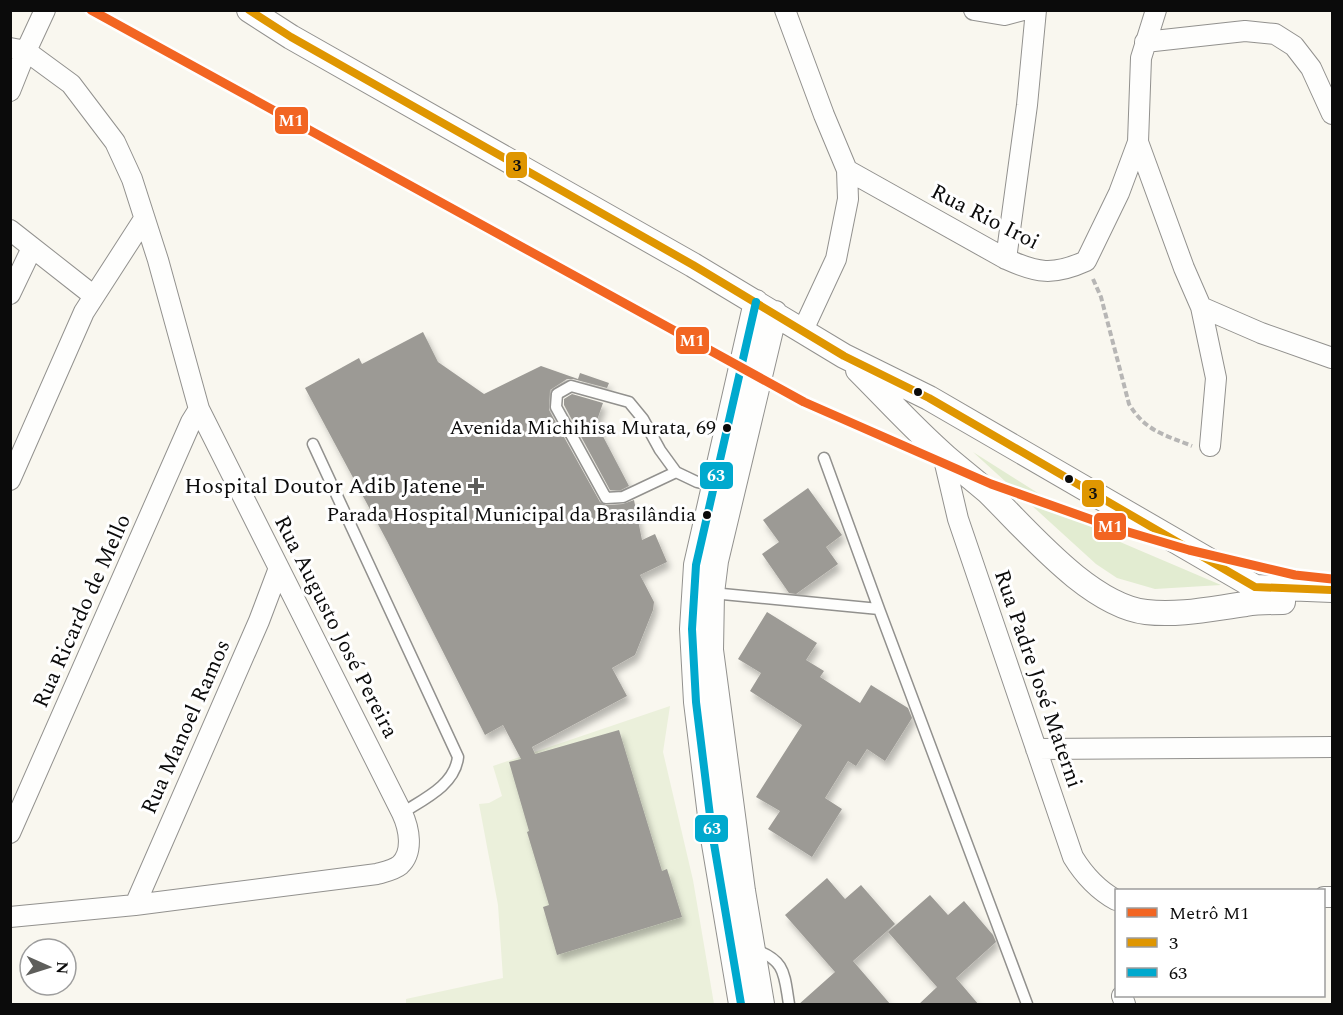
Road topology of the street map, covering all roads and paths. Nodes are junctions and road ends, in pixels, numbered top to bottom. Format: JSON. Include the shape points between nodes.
{"nodes":[{"id":1,"x":45,"y":10,"type":"edge"},
{"id":2,"x":249,"y":10,"type":"edge"},
{"id":3,"x":785,"y":10,"type":"edge"},
{"id":4,"x":974,"y":10,"type":"edge"},
{"id":5,"x":1023,"y":10,"type":"edge"},
{"id":6,"x":1036,"y":10,"type":"edge"},
{"id":7,"x":1155,"y":10,"type":"edge"},
{"id":8,"x":1145,"y":42,"type":"junction"},
{"id":9,"x":18,"y":49,"type":"edge"},
{"id":10,"x":10,"y":91,"type":"edge"},
{"id":11,"x":1332,"y":114,"type":"edge"},
{"id":12,"x":1138,"y":142,"type":"junction"},
{"id":13,"x":847,"y":170,"type":"junction"},
{"id":14,"x":144,"y":219,"type":"junction"},
{"id":15,"x":10,"y":230,"type":"edge"},
{"id":16,"x":32,"y":248,"type":"junction"},
{"id":17,"x":1006,"y":259,"type":"junction"},
{"id":18,"x":1086,"y":261,"type":"junction"},
{"id":19,"x":10,"y":294,"type":"edge"},
{"id":20,"x":94,"y":296,"type":"junction"},
{"id":21,"x":766,"y":307,"type":"junction"},
{"id":22,"x":1201,"y":307,"type":"junction"},
{"id":23,"x":810,"y":335,"type":"junction"},
{"id":24,"x":844,"y":356,"type":"junction"},
{"id":25,"x":1332,"y":358,"type":"edge"},
{"id":26,"x":760,"y":371,"type":"junction"},
{"id":27,"x":199,"y":409,"type":"junction"},
{"id":28,"x":977,"y":426,"type":"junction"},
{"id":29,"x":314,"y":444,"type":"dead end"},
{"id":30,"x":1210,"y":446,"type":"joint"},
{"id":31,"x":942,"y":453,"type":"junction"},
{"id":32,"x":824,"y":458,"type":"dead end"},
{"id":33,"x":676,"y":472,"type":"junction"},
{"id":34,"x":10,"y":480,"type":"edge"},
{"id":35,"x":714,"y":486,"type":"junction"},
{"id":36,"x":279,"y":568,"type":"junction"},
{"id":37,"x":1332,"y":590,"type":"edge"},
{"id":38,"x":712,"y":593,"type":"junction"},
{"id":39,"x":879,"y":609,"type":"junction"},
{"id":40,"x":1332,"y":747,"type":"edge"},
{"id":41,"x":1036,"y":749,"type":"junction"},
{"id":42,"x":402,"y":813,"type":"junction"},
{"id":43,"x":10,"y":833,"type":"edge"},
{"id":44,"x":1115,"y":899,"type":"edge"},
{"id":45,"x":135,"y":905,"type":"junction"},
{"id":46,"x":10,"y":917,"type":"edge"},
{"id":47,"x":753,"y":949,"type":"junction"},
{"id":48,"x":741,"y":1005,"type":"edge"},
{"id":49,"x":762,"y":1005,"type":"edge"},
{"id":50,"x":789,"y":1005,"type":"edge"},
{"id":51,"x":1027,"y":1005,"type":"edge"}],
"edges":[{"from":1,"to":9,"type":"street"},
{"from":2,"to":21,"type":"street"},
{"from":3,"to":13,"type":"street"},
{"from":4,"to":5,"type":"street","via":[[1004,15]]},
{"from":6,"to":17,"type":"street"},
{"from":7,"to":8,"type":"street"},
{"from":8,"to":11,"type":"street","via":[[1245,31],[1275,34],[1294,46],[1311,68]]},
{"from":8,"to":12,"type":"street"},
{"from":9,"to":10,"type":"street"},
{"from":9,"to":14,"type":"street","name":"Rua Augusto José Pereira","via":[[72,84],[115,142]]},
{"from":12,"to":18,"type":"street"},
{"from":12,"to":22,"type":"street"},
{"from":13,"to":17,"type":"street","name":"Rua Rio Iroi"},
{"from":13,"to":23,"type":"street","via":[[848,199],[836,259]]},
{"from":14,"to":20,"type":"street"},
{"from":14,"to":27,"type":"street","name":"Rua Augusto José Pereira"},
{"from":15,"to":16,"type":"street"},
{"from":16,"to":19,"type":"street"},
{"from":16,"to":20,"type":"street"},
{"from":17,"to":18,"type":"street","name":"Rua Rio Iroi","via":[[1048,272]]},
{"from":18,"to":30,"type":"path","via":[[1101,297],[1129,404],[1137,418],[1155,431],[1204,451]]},
{"from":20,"to":34,"type":"street"},
{"from":21,"to":23,"type":"street"},
{"from":21,"to":26,"type":"street"},
{"from":21,"to":35,"type":"street"},
{"from":22,"to":25,"type":"street"},
{"from":22,"to":30,"type":"street","via":[[1216,378]]},
{"from":23,"to":24,"type":"street"},
{"from":23,"to":26,"type":"street","via":[[773,351]]},
{"from":24,"to":28,"type":"street"},
{"from":24,"to":31,"type":"street"},
{"from":26,"to":38,"type":"street"},
{"from":27,"to":36,"type":"street","name":"Rua Augusto José Pereira"},
{"from":27,"to":43,"type":"street","name":"Rua Ricardo de Mello"},
{"from":28,"to":31,"type":"street","via":[[948,423],[938,438]]},
{"from":28,"to":37,"type":"street","via":[[1255,588]]},
{"from":29,"to":42,"type":"lane","via":[[458,757],[450,779]]},
{"from":31,"to":37,"type":"street","via":[[1065,567],[1117,603],[1145,612],[1203,611],[1247,603],[1284,602]]},
{"from":31,"to":41,"type":"street","name":"Rua Padre José Materni","via":[[958,519]]},
{"from":32,"to":39,"type":"lane"},
{"from":33,"to":33,"type":"lane","via":[[629,402],[570,386],[557,394],[556,407],[606,498],[623,497]]},
{"from":33,"to":35,"type":"lane"},
{"from":35,"to":48,"type":"street","via":[[696,565],[694,671],[712,832]]},
{"from":36,"to":42,"type":"street","name":"Rua Augusto José Pereira"},
{"from":36,"to":45,"type":"street","name":"Rua Manoel Ramos"},
{"from":38,"to":39,"type":"lane"},
{"from":38,"to":47,"type":"street","via":[[711,650]]},
{"from":39,"to":51,"type":"lane"},
{"from":40,"to":41,"type":"street"},
{"from":41,"to":44,"type":"street","name":"Rua Padre José Materni","via":[[1073,857],[1092,882]]},
{"from":42,"to":45,"type":"street","name":"Rua Augusto José Pereira","via":[[408,826],[408,848],[403,861],[393,869]]},
{"from":45,"to":46,"type":"street","name":"Rua Augusto José Pereira"},
{"from":47,"to":49,"type":"street"},
{"from":47,"to":50,"type":"lane","via":[[767,953],[782,969]]}]}
